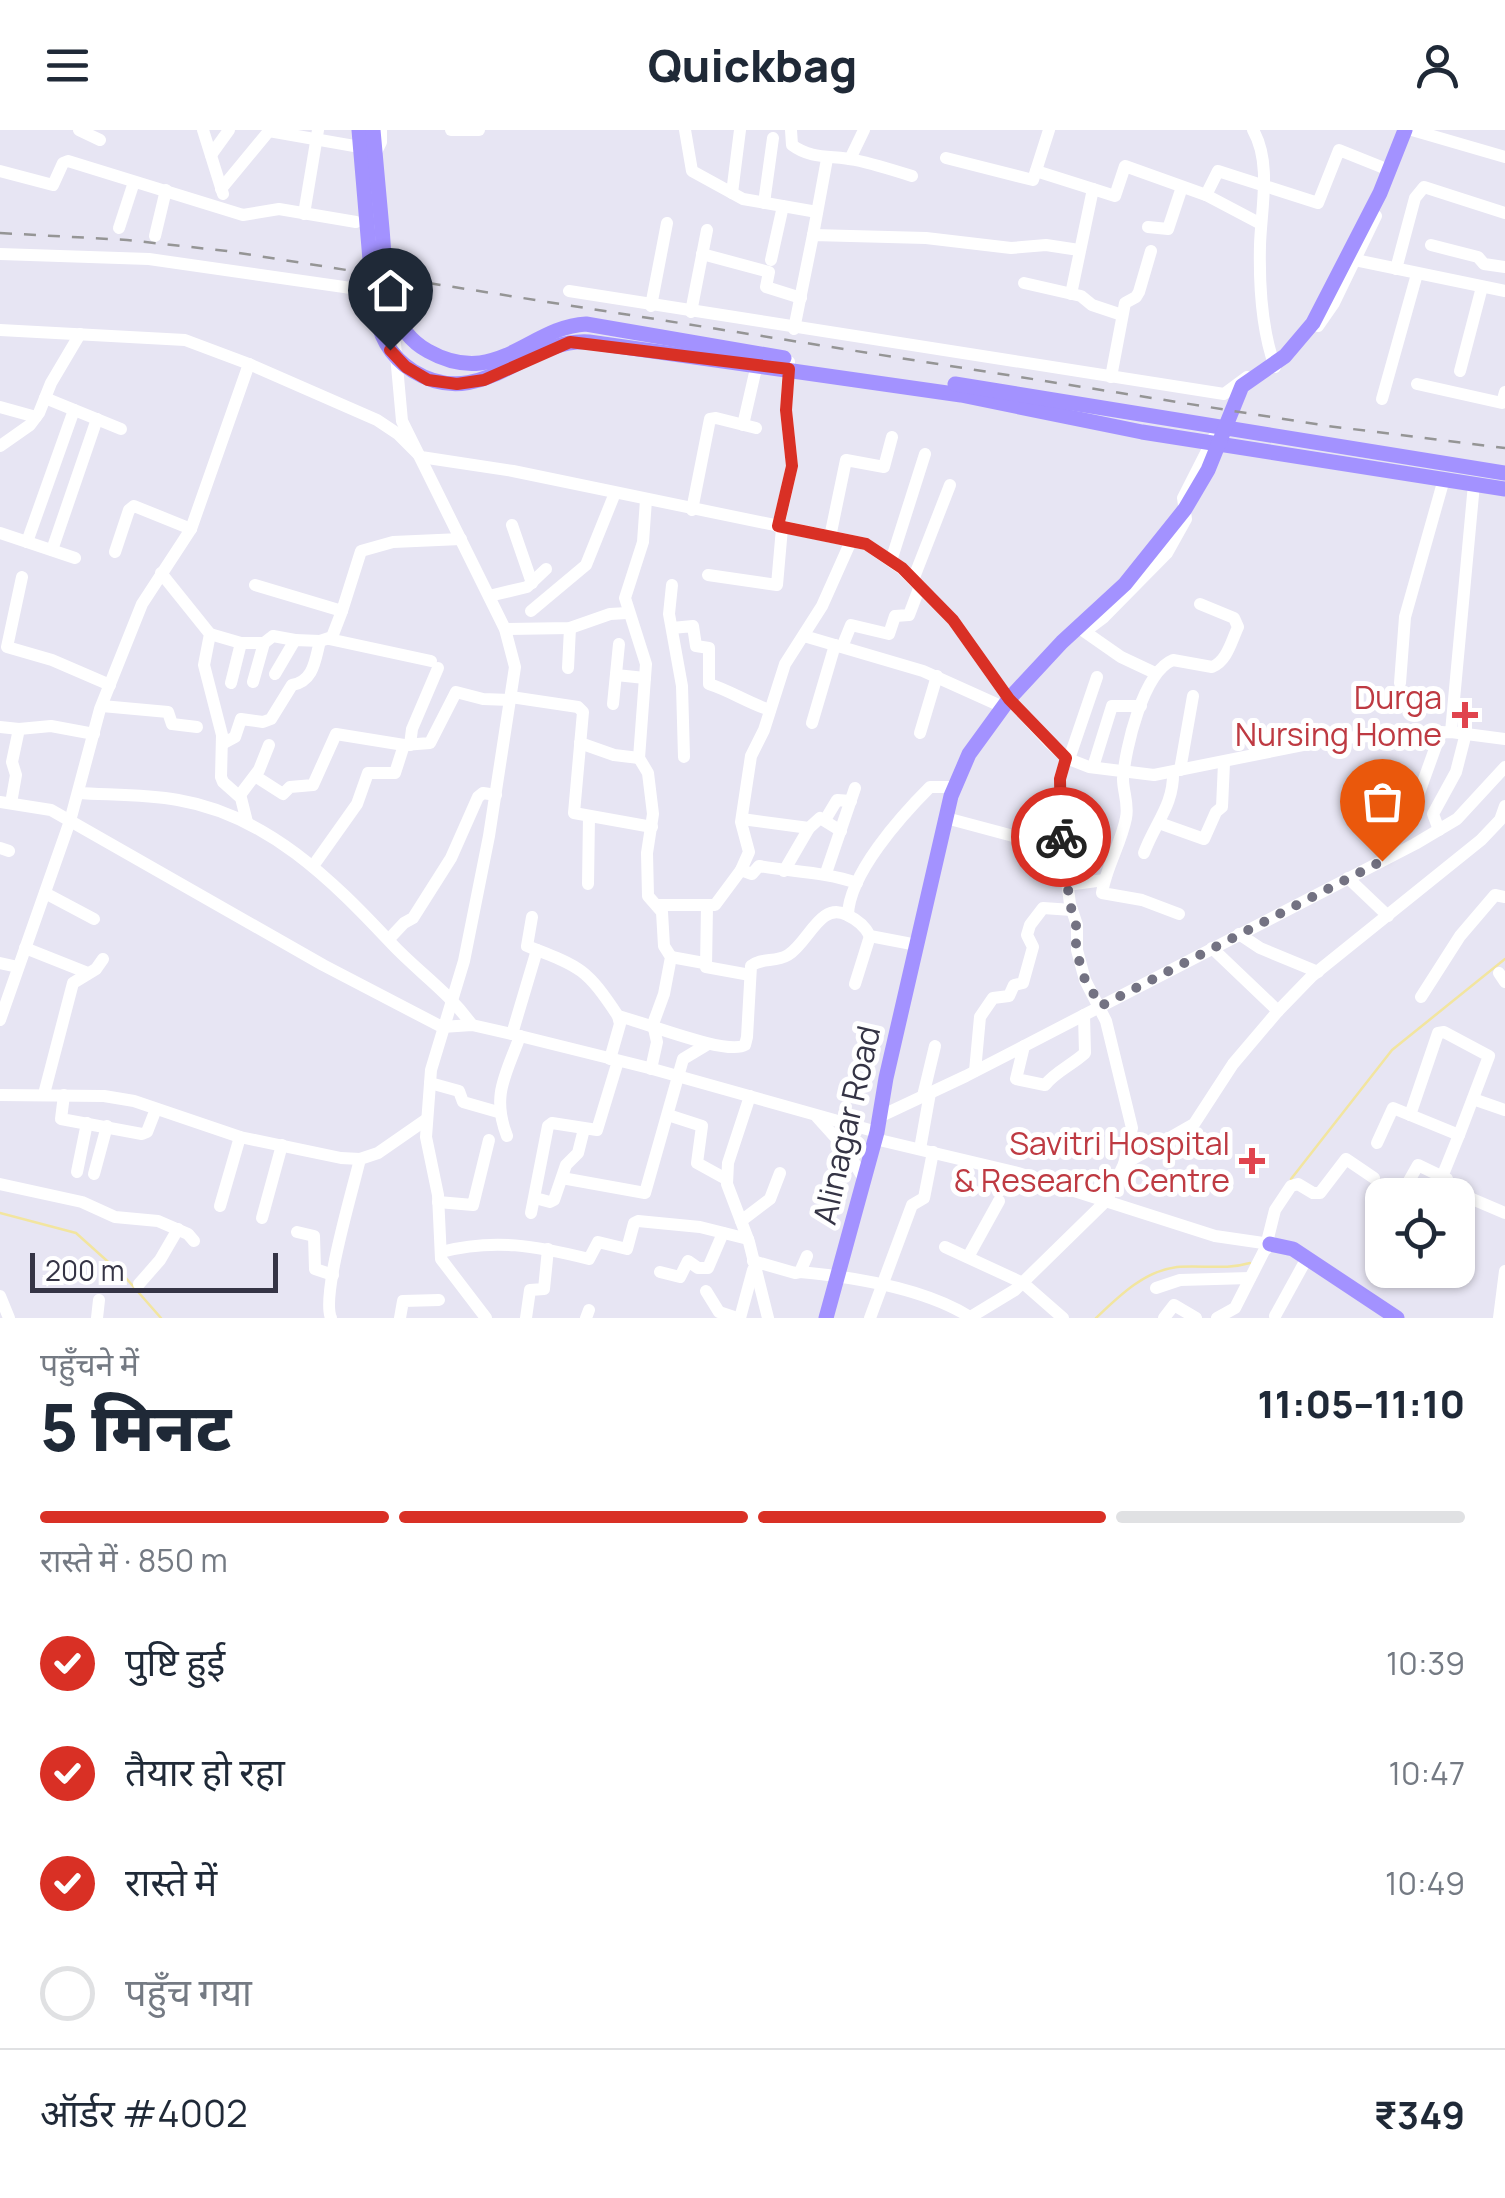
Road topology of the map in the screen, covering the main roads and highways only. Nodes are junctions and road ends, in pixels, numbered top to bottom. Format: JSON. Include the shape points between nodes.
{"nodes":[{"id":1,"x":359,"y":130,"type":"edge"},
{"id":2,"x":377,"y":130,"type":"edge"},
{"id":3,"x":1408,"y":130,"type":"edge"},
{"id":4,"x":687,"y":348,"type":"junction"},
{"id":5,"x":789,"y":364,"type":"junction"},
{"id":6,"x":1215,"y":435,"type":"junction"},
{"id":7,"x":1505,"y":473,"type":"edge"},
{"id":8,"x":1505,"y":489,"type":"edge"},
{"id":9,"x":1269,"y":1244,"type":"road end"},
{"id":10,"x":1387,"y":1315,"type":"edge"},
{"id":11,"x":831,"y":1316,"type":"edge"}],
"edges":[{"from":1,"to":4,"type":"main road","via":[[376,320],[406,367],[428,380],[457,384],[484,380],[570,342]]},
{"from":2,"to":4,"type":"main road","via":[[390,304],[422,348],[477,363],[575,324]]},
{"from":3,"to":11,"type":"main road","name":"Alinagar Road","via":[[1313,323],[1285,356],[1242,386],[1184,509],[1143,563],[1006,703],[970,754],[946,818]]},
{"from":4,"to":5,"type":"main road"},
{"from":4,"to":5,"type":"main road","via":[[708,344]]},
{"from":5,"to":6,"type":"main road"},
{"from":6,"to":7,"type":"main road"},
{"from":6,"to":8,"type":"main road"},
{"from":9,"to":10,"type":"main road","via":[[1308,1258]]}]}
